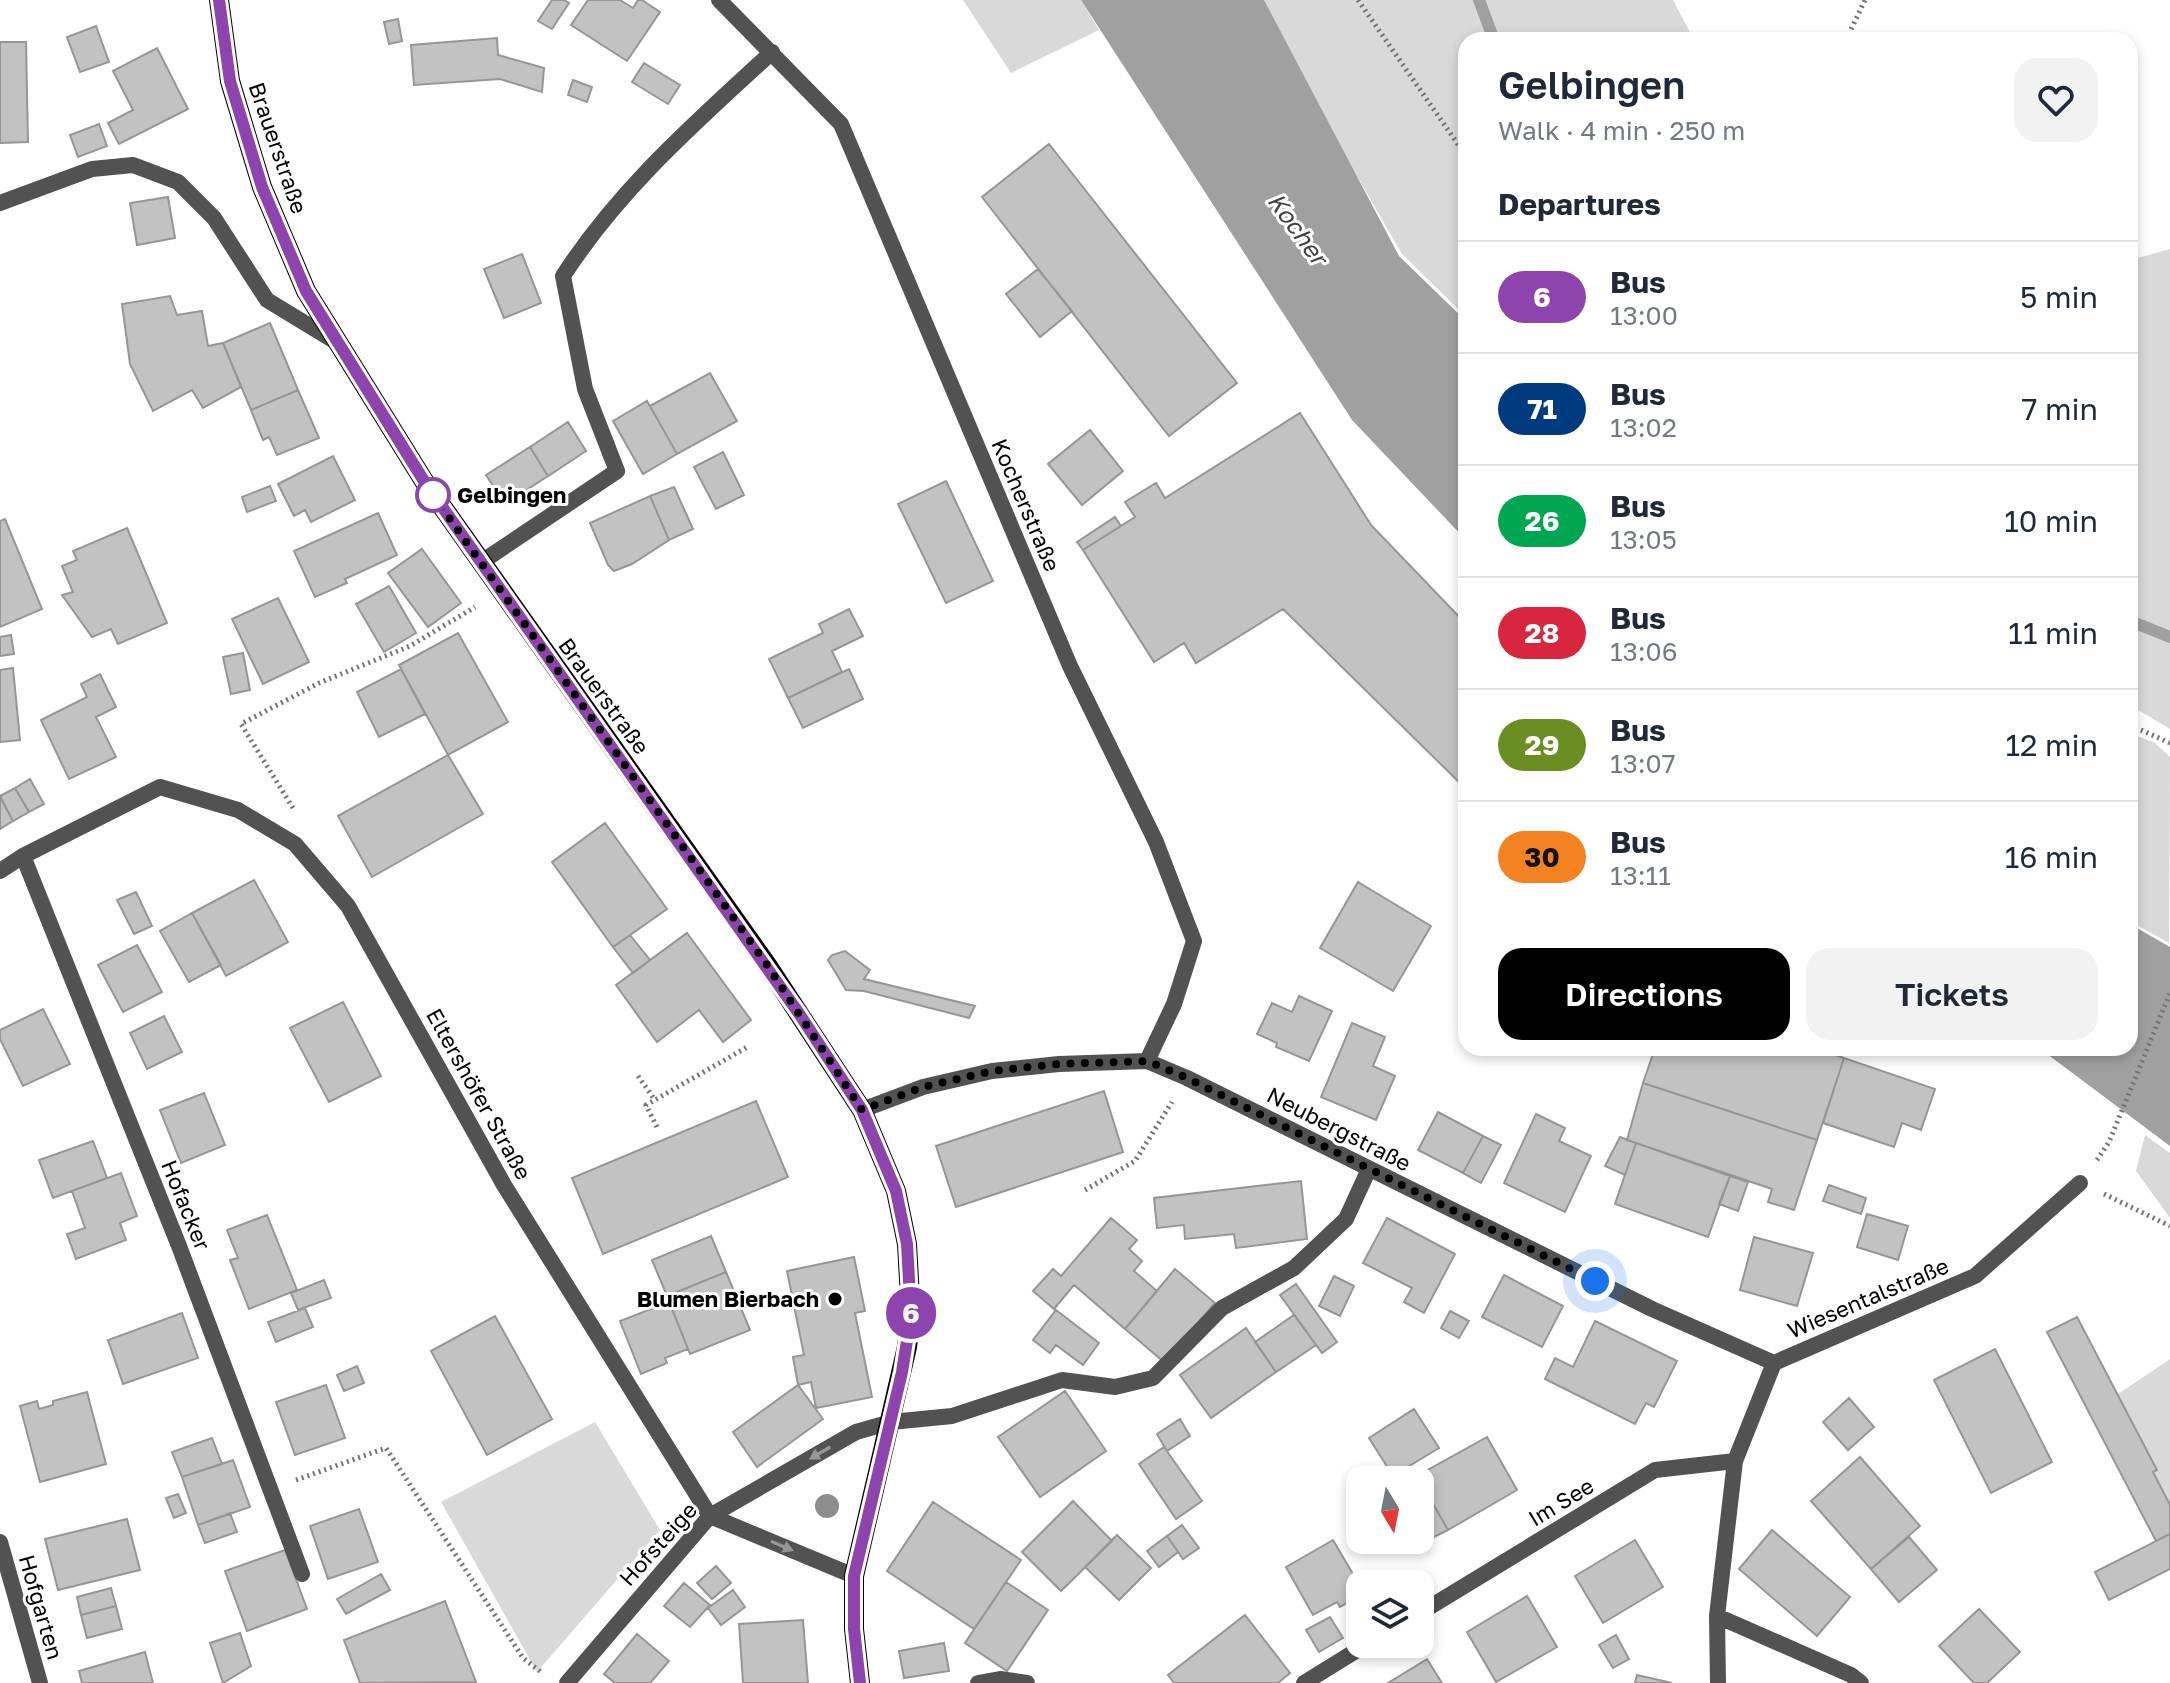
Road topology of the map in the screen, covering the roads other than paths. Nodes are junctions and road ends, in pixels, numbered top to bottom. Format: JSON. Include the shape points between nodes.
{"nodes":[{"id":1,"x":219,"y":0,"type":"edge"},
{"id":2,"x":719,"y":0,"type":"edge"},
{"id":3,"x":772,"y":52,"type":"junction"},
{"id":4,"x":0,"y":203,"type":"edge"},
{"id":5,"x":337,"y":343,"type":"junction"},
{"id":6,"x":480,"y":563,"type":"junction"},
{"id":7,"x":23,"y":856,"type":"junction"},
{"id":8,"x":0,"y":871,"type":"edge"},
{"id":9,"x":1147,"y":1061,"type":"junction"},
{"id":10,"x":862,"y":1110,"type":"junction"},
{"id":11,"x":1369,"y":1169,"type":"junction"},
{"id":12,"x":2080,"y":1183,"type":"road end"},
{"id":13,"x":1774,"y":1363,"type":"junction"},
{"id":14,"x":891,"y":1422,"type":"junction"},
{"id":15,"x":1735,"y":1461,"type":"junction"},
{"id":16,"x":710,"y":1516,"type":"junction"},
{"id":17,"x":0,"y":1542,"type":"edge"},
{"id":18,"x":302,"y":1574,"type":"dead end"},
{"id":19,"x":854,"y":1576,"type":"junction"},
{"id":20,"x":1434,"y":1604,"type":"edge"},
{"id":21,"x":1717,"y":1616,"type":"junction"},
{"id":22,"x":1346,"y":1657,"type":"edge"},
{"id":23,"x":40,"y":1683,"type":"edge"},
{"id":24,"x":567,"y":1683,"type":"edge"},
{"id":25,"x":860,"y":1683,"type":"edge"},
{"id":26,"x":978,"y":1683,"type":"edge"},
{"id":27,"x":1027,"y":1683,"type":"edge"},
{"id":28,"x":1304,"y":1683,"type":"edge"},
{"id":29,"x":1718,"y":1683,"type":"edge"},
{"id":30,"x":1861,"y":1683,"type":"edge"}],
"edges":[{"from":1,"to":5,"type":"main road","name":"Brauerstraße","via":[[230,81],[262,187],[306,291]]},
{"from":2,"to":3,"type":"street","name":"Kocherstraße"},
{"from":3,"to":6,"type":"street","via":[[663,152],[591,233],[563,276],[585,389],[617,471]]},
{"from":3,"to":9,"type":"street","name":"Kocherstraße","via":[[841,124],[1070,666],[1156,842],[1194,941],[1174,1004]]},
{"from":4,"to":5,"type":"street","via":[[92,169],[133,165],[178,182],[214,218],[267,300]]},
{"from":5,"to":6,"type":"main road","name":"Brauerstraße"},
{"from":6,"to":10,"type":"main road","name":"Brauerstraße","via":[[759,953]]},
{"from":7,"to":8,"type":"street","name":"Eltershöfer Straße"},
{"from":7,"to":16,"type":"street","name":"Eltershöfer Straße","via":[[160,787],[238,810],[295,844],[348,906],[504,1185]]},
{"from":7,"to":18,"type":"street","name":"Hofacker","via":[[179,1246]]},
{"from":9,"to":10,"type":"street","name":"Neubergstraße","via":[[992,1071],[923,1087]]},
{"from":9,"to":11,"type":"street","name":"Neubergstraße"},
{"from":10,"to":14,"type":"main road","name":"Brauerstraße","via":[[896,1191],[909,1258],[911,1316]]},
{"from":11,"to":13,"type":"street","name":"Neubergstraße","via":[[1652,1309]]},
{"from":11,"to":14,"type":"street","name":"Hofsteige","via":[[1346,1219],[1294,1268],[1222,1308],[1153,1378],[1115,1387],[1062,1380],[952,1416]]},
{"from":12,"to":13,"type":"street","name":"Wiesentalstraße","via":[[1975,1276]]},
{"from":13,"to":15,"type":"street","name":"Wiesentalstraße"},
{"from":14,"to":16,"type":"street","name":"Hofsteige","one_way":true,"via":[[856,1432]]},
{"from":14,"to":19,"type":"main road","name":"Brauerstraße"},
{"from":15,"to":20,"type":"street","name":"Im See","via":[[1655,1470]]},
{"from":15,"to":21,"type":"street","name":"Wiesentalstraße"},
{"from":16,"to":19,"type":"street","one_way":true},
{"from":16,"to":24,"type":"street","name":"Hofsteige"},
{"from":17,"to":23,"type":"street","name":"Hofgarten"},
{"from":19,"to":25,"type":"main road","name":"Brauerstraße"},
{"from":21,"to":29,"type":"street","name":"Wiesentalstraße"},
{"from":21,"to":30,"type":"street"},
{"from":22,"to":28,"type":"street"},
{"from":26,"to":27,"type":"street"}]}
